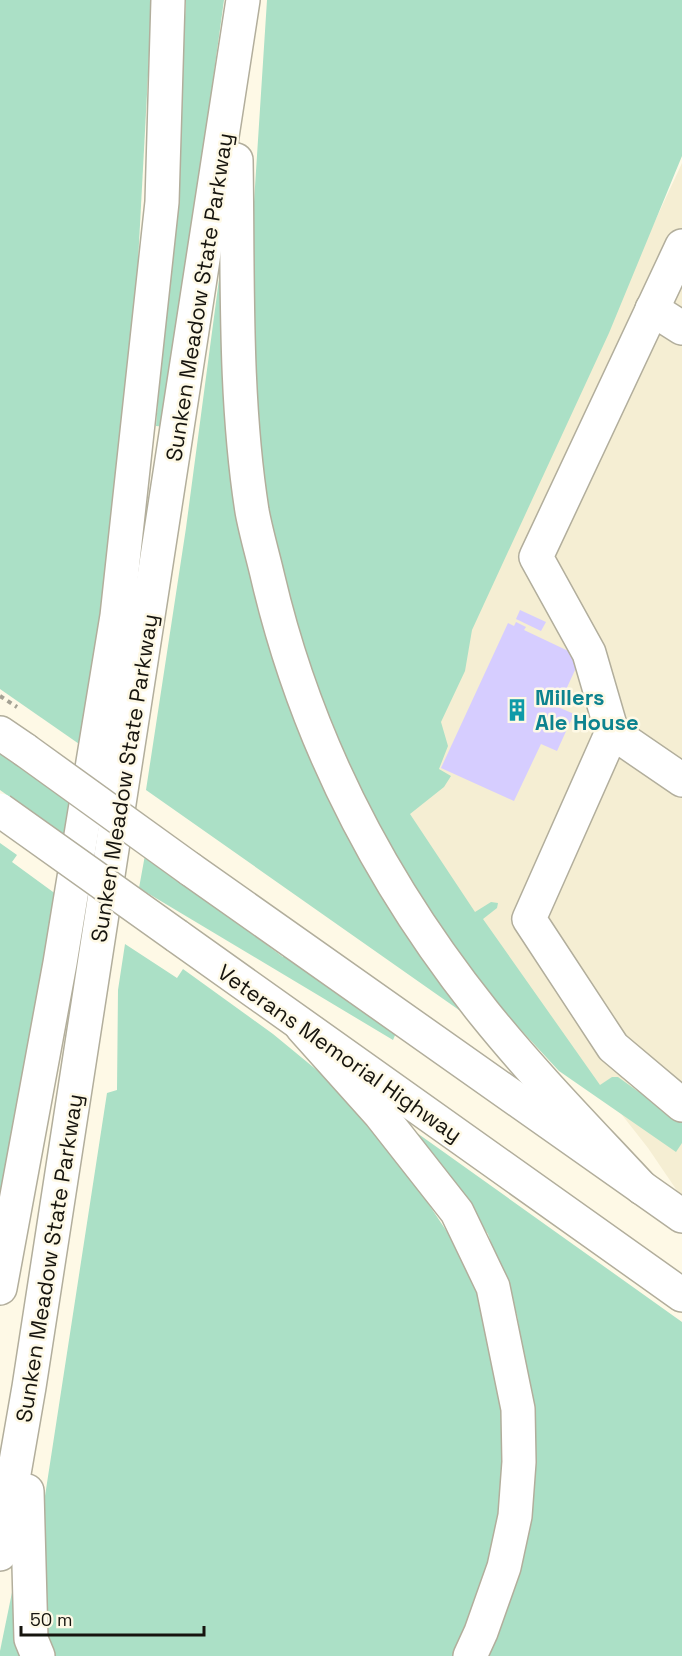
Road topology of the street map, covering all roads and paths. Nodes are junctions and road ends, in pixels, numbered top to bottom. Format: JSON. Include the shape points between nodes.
{"nodes":[{"id":1,"x":168,"y":0,"type":"edge"},
{"id":2,"x":243,"y":0,"type":"edge"},
{"id":3,"x":234,"y":70,"type":"junction"},
{"id":4,"x":682,"y":246,"type":"edge"},
{"id":5,"x":652,"y":309,"type":"junction"},
{"id":6,"x":682,"y":328,"type":"edge"},
{"id":7,"x":612,"y":732,"type":"junction"},
{"id":8,"x":12,"y":741,"type":"edge"},
{"id":9,"x":682,"y":780,"type":"edge"},
{"id":10,"x":0,"y":810,"type":"edge"},
{"id":11,"x":302,"y":1027,"type":"junction"},
{"id":12,"x":682,"y":1105,"type":"edge"},
{"id":13,"x":642,"y":1188,"type":"junction"},
{"id":14,"x":682,"y":1216,"type":"edge"},
{"id":15,"x":0,"y":1288,"type":"edge"},
{"id":16,"x":682,"y":1295,"type":"edge"},
{"id":17,"x":29,"y":1387,"type":"junction"},
{"id":18,"x":0,"y":1554,"type":"edge"},
{"id":19,"x":38,"y":1656,"type":"edge"},
{"id":20,"x":470,"y":1656,"type":"edge"}],
"edges":[{"from":1,"to":15,"type":"main road","name":"Sunken Meadow State Parkway","via":[[162,202],[117,616],[60,963]]},
{"from":2,"to":3,"type":"main road","name":"Sunken Meadow State Parkway"},
{"from":3,"to":13,"type":"main road","via":[[242,414],[252,511],[286,648],[327,762],[369,845],[418,924],[484,1012]]},
{"from":3,"to":17,"type":"main road","name":"Sunken Meadow State Parkway"},
{"from":4,"to":5,"type":"main road"},
{"from":5,"to":6,"type":"main road"},
{"from":5,"to":7,"type":"main road","via":[[536,557],[589,653]]},
{"from":7,"to":9,"type":"main road"},
{"from":7,"to":12,"type":"main road","via":[[529,919],[613,1047]]},
{"from":8,"to":13,"type":"main road","bridge":true},
{"from":10,"to":11,"type":"main road","name":"Veterans Memorial Highway","bridge":true},
{"from":11,"to":16,"type":"main road","name":"Veterans Memorial Highway"},
{"from":11,"to":20,"type":"main road","via":[[380,1114],[457,1212],[493,1287],[518,1409],[519,1462],[515,1516],[504,1567]]},
{"from":13,"to":14,"type":"main road"},
{"from":17,"to":18,"type":"main road","name":"Sunken Meadow State Parkway"},
{"from":17,"to":19,"type":"main road","via":[[26,1519],[31,1639]]}]}
